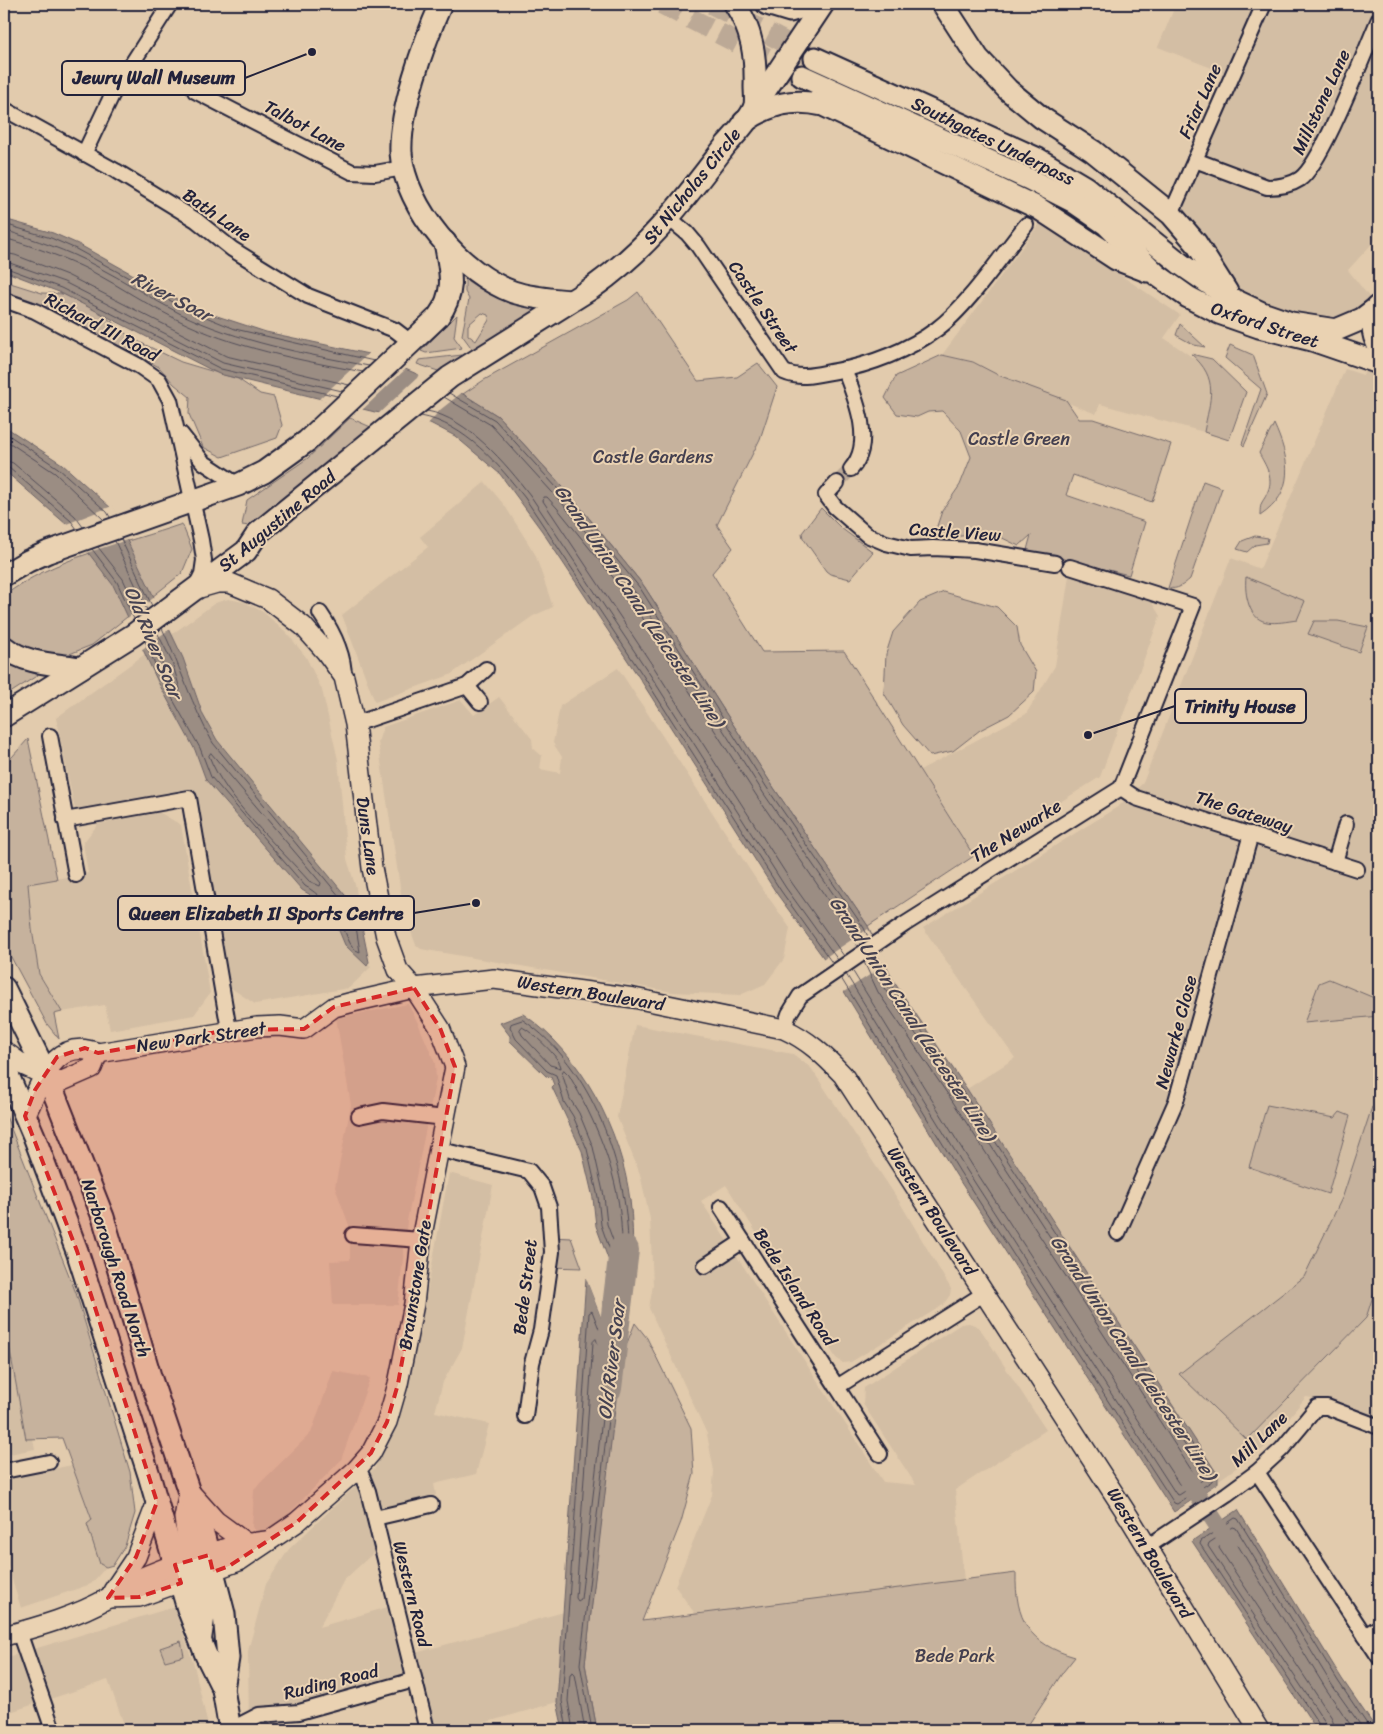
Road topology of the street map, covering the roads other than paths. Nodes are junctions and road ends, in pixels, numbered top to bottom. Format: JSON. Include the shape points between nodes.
{"nodes":[{"id":1,"x":170,"y":4,"type":"edge"},
{"id":2,"x":441,"y":4,"type":"edge"},
{"id":3,"x":735,"y":4,"type":"edge"},
{"id":4,"x":767,"y":4,"type":"edge"},
{"id":5,"x":813,"y":4,"type":"edge"},
{"id":6,"x":823,"y":4,"type":"edge"},
{"id":7,"x":943,"y":4,"type":"edge"},
{"id":8,"x":1264,"y":4,"type":"edge"},
{"id":9,"x":1379,"y":19,"type":"edge"},
{"id":10,"x":815,"y":58,"type":"tunnel mouth"},
{"id":11,"x":802,"y":76,"type":"tunnel mouth"},
{"id":12,"x":195,"y":91,"type":"dead end"},
{"id":13,"x":4,"y":109,"type":"edge"},
{"id":14,"x":749,"y":114,"type":"junction"},
{"id":15,"x":84,"y":154,"type":"junction"},
{"id":16,"x":1195,"y":160,"type":"junction"},
{"id":17,"x":403,"y":168,"type":"junction"},
{"id":18,"x":1171,"y":214,"type":"junction"},
{"id":19,"x":670,"y":220,"type":"junction"},
{"id":20,"x":1026,"y":225,"type":"dead end"},
{"id":21,"x":445,"y":242,"type":"junction"},
{"id":22,"x":1157,"y":275,"type":"junction"},
{"id":23,"x":1230,"y":298,"type":"junction"},
{"id":24,"x":4,"y":300,"type":"edge"},
{"id":25,"x":569,"y":301,"type":"junction"},
{"id":26,"x":1378,"y":306,"type":"edge"},
{"id":27,"x":412,"y":343,"type":"junction"},
{"id":28,"x":1379,"y":346,"type":"edge"},
{"id":29,"x":1379,"y":363,"type":"edge"},
{"id":30,"x":844,"y":370,"type":"junction"},
{"id":31,"x":178,"y":429,"type":"junction"},
{"id":32,"x":851,"y":469,"type":"tunnel mouth"},
{"id":33,"x":837,"y":482,"type":"tunnel mouth"},
{"id":34,"x":238,"y":485,"type":"junction"},
{"id":35,"x":194,"y":501,"type":"junction"},
{"id":36,"x":1056,"y":563,"type":"dead end"},
{"id":37,"x":1070,"y":567,"type":"dead end"},
{"id":38,"x":4,"y":575,"type":"edge"},
{"id":39,"x":191,"y":592,"type":"junction"},
{"id":40,"x":320,"y":613,"type":"dead end"},
{"id":41,"x":4,"y":647,"type":"edge"},
{"id":42,"x":80,"y":668,"type":"junction"},
{"id":43,"x":486,"y":669,"type":"dead end"},
{"id":44,"x":344,"y":677,"type":"junction"},
{"id":45,"x":467,"y":686,"type":"junction"},
{"id":46,"x":480,"y":702,"type":"dead end"},
{"id":47,"x":4,"y":716,"type":"edge"},
{"id":48,"x":354,"y":724,"type":"junction"},
{"id":49,"x":50,"y":736,"type":"dead end"},
{"id":50,"x":1120,"y":788,"type":"junction"},
{"id":51,"x":66,"y":820,"type":"junction"},
{"id":52,"x":1346,"y":824,"type":"dead end"},
{"id":53,"x":1250,"y":834,"type":"junction"},
{"id":54,"x":1335,"y":862,"type":"junction"},
{"id":55,"x":1357,"y":869,"type":"dead end"},
{"id":56,"x":76,"y":876,"type":"dead end"},
{"id":57,"x":4,"y":988,"type":"edge"},
{"id":58,"x":414,"y":988,"type":"junction"},
{"id":59,"x":784,"y":1028,"type":"junction"},
{"id":60,"x":230,"y":1030,"type":"junction"},
{"id":61,"x":4,"y":1051,"type":"edge"},
{"id":62,"x":4,"y":1066,"type":"edge"},
{"id":63,"x":46,"y":1073,"type":"junction"},
{"id":64,"x":24,"y":1116,"type":"junction"},
{"id":65,"x":359,"y":1116,"type":"dead end"},
{"id":66,"x":445,"y":1118,"type":"junction"},
{"id":67,"x":437,"y":1149,"type":"junction"},
{"id":68,"x":721,"y":1207,"type":"dead end"},
{"id":69,"x":1118,"y":1233,"type":"dead end"},
{"id":70,"x":353,"y":1235,"type":"dead end"},
{"id":71,"x":421,"y":1240,"type":"junction"},
{"id":72,"x":743,"y":1241,"type":"junction"},
{"id":73,"x":705,"y":1266,"type":"dead end"},
{"id":74,"x":985,"y":1293,"type":"junction"},
{"id":75,"x":837,"y":1387,"type":"junction"},
{"id":76,"x":525,"y":1416,"type":"dead end"},
{"id":77,"x":1379,"y":1426,"type":"edge"},
{"id":78,"x":880,"y":1454,"type":"dead end"},
{"id":79,"x":49,"y":1462,"type":"dead end"},
{"id":80,"x":356,"y":1470,"type":"junction"},
{"id":81,"x":4,"y":1471,"type":"edge"},
{"id":82,"x":1256,"y":1472,"type":"junction"},
{"id":83,"x":189,"y":1491,"type":"junction"},
{"id":84,"x":157,"y":1502,"type":"junction"},
{"id":85,"x":431,"y":1505,"type":"dead end"},
{"id":86,"x":375,"y":1518,"type":"junction"},
{"id":87,"x":267,"y":1541,"type":"junction"},
{"id":88,"x":246,"y":1542,"type":"junction"},
{"id":89,"x":1147,"y":1547,"type":"junction"},
{"id":90,"x":194,"y":1569,"type":"junction"},
{"id":91,"x":108,"y":1598,"type":"junction"},
{"id":92,"x":1379,"y":1627,"type":"edge"},
{"id":93,"x":11,"y":1634,"type":"edge"},
{"id":94,"x":1366,"y":1636,"type":"junction"},
{"id":95,"x":1379,"y":1657,"type":"edge"},
{"id":96,"x":414,"y":1680,"type":"junction"},
{"id":97,"x":223,"y":1689,"type":"junction"},
{"id":98,"x":53,"y":1730,"type":"edge"},
{"id":99,"x":230,"y":1730,"type":"edge"},
{"id":100,"x":427,"y":1730,"type":"edge"},
{"id":101,"x":1259,"y":1730,"type":"edge"}],
"edges":[{"from":1,"to":15,"type":"street","via":[[112,95]]},
{"from":2,"to":17,"type":"main road","via":[[406,113],[402,133]]},
{"from":3,"to":14,"type":"main road","via":[[745,22],[756,60]]},
{"from":4,"to":5,"type":"main road","via":[[790,11]]},
{"from":6,"to":14,"type":"main road","name":"St Nicholas Circle"},
{"from":7,"to":18,"type":"main road","via":[[962,38],[1008,90],[1042,118],[1094,151]]},
{"from":8,"to":16,"type":"street","name":"Friar Lane"},
{"from":9,"to":16,"type":"street","name":"Millstone Lane","via":[[1317,160],[1299,180],[1267,187]]},
{"from":10,"to":23,"type":"main road","name":"Southgates Underpass","via":[[1038,160],[1085,187],[1169,256]]},
{"from":11,"to":22,"type":"main road","name":"Southgates Underpass","via":[[1074,202],[1106,224]]},
{"from":12,"to":17,"type":"street","name":"Talbot Lane","via":[[352,172]]},
{"from":13,"to":15,"type":"street","name":"Bath Lane"},
{"from":14,"to":19,"type":"main road","name":"St Nicholas Circle"},
{"from":14,"to":22,"type":"main road","via":[[786,102],[823,105],[1038,208],[1116,259]]},
{"from":15,"to":27,"type":"street","name":"Bath Lane","via":[[196,220],[232,249],[308,296],[395,330]]},
{"from":16,"to":18,"type":"street","name":"Friar Lane"},
{"from":17,"to":21,"type":"main road","via":[[423,215]]},
{"from":18,"to":23,"type":"main road","via":[[1196,243]]},
{"from":19,"to":25,"type":"main road","name":"St Nicholas Circle","via":[[620,267]]},
{"from":19,"to":30,"type":"street","name":"Castle Street","via":[[698,246],[784,372],[803,377]]},
{"from":20,"to":30,"type":"street","name":"Castle Street","via":[[958,310],[937,329],[898,351]]},
{"from":21,"to":25,"type":"main road","via":[[494,284],[526,296]]},
{"from":21,"to":27,"type":"main road","via":[[451,277],[450,298],[438,317]]},
{"from":22,"to":29,"type":"main road","name":"Oxford Street","via":[[1188,297],[1219,313]]},
{"from":23,"to":26,"type":"main road","name":"Southgates Underpass","via":[[1291,323],[1336,330],[1362,319]]},
{"from":24,"to":31,"type":"street","name":"Richard III Road","via":[[35,311],[153,374],[168,392]]},
{"from":25,"to":39,"type":"main road","name":"St Augustine Road","via":[[450,376],[258,533],[246,551]]},
{"from":26,"to":28,"type":"main road","via":[[1372,324]]},
{"from":27,"to":34,"type":"main road","via":[[283,460]]},
{"from":30,"to":32,"type":"street","via":[[861,412],[859,456]]},
{"from":31,"to":34,"type":"street","name":"Richard III Road","via":[[203,462]]},
{"from":31,"to":35,"type":"street","name":"Richard III Road"},
{"from":33,"to":36,"type":"street","name":"Castle View","via":[[826,495],[830,501],[867,535],[886,543],[911,549],[975,550]]},
{"from":34,"to":35,"type":"main road"},
{"from":35,"to":38,"type":"main road","via":[[76,542],[28,561]]},
{"from":35,"to":39,"type":"street","name":"Richard III Road","via":[[204,560],[202,574]]},
{"from":37,"to":50,"type":"street","via":[[1194,606]]},
{"from":39,"to":42,"type":"main road","name":"St Augustine Road","via":[[133,635]]},
{"from":39,"to":44,"type":"street","name":"Duns Lane","via":[[217,583],[230,583],[268,599],[303,626]]},
{"from":40,"to":44,"type":"street","name":"Duns Lane","via":[[340,649]]},
{"from":41,"to":42,"type":"main road","via":[[30,660]]},
{"from":42,"to":47,"type":"main road","name":"St Augustine Road"},
{"from":43,"to":45,"type":"street"},
{"from":44,"to":48,"type":"street","name":"Duns Lane"},
{"from":45,"to":46,"type":"street"},
{"from":45,"to":48,"type":"street"},
{"from":48,"to":58,"type":"street","name":"Duns Lane","via":[[372,868],[386,938],[398,970]]},
{"from":49,"to":51,"type":"street"},
{"from":50,"to":53,"type":"street","name":"The Gateway","via":[[1136,798]]},
{"from":50,"to":59,"type":"street","name":"The Newarke","via":[[880,940],[800,996]]},
{"from":51,"to":56,"type":"street"},
{"from":51,"to":60,"type":"street","via":[[189,798]]},
{"from":52,"to":54,"type":"street"},
{"from":53,"to":54,"type":"street","name":"The Gateway"},
{"from":53,"to":69,"type":"street","name":"Newarke Close","via":[[1176,1101]]},
{"from":54,"to":55,"type":"street","name":"The Gateway"},
{"from":57,"to":63,"type":"main road","name":"Narborough Road North"},
{"from":58,"to":59,"type":"street","name":"Western Boulevard","via":[[494,979],[525,982],[634,998]]},
{"from":58,"to":60,"type":"street","name":"New Park Street","via":[[334,1007],[304,1029],[280,1026]]},
{"from":58,"to":66,"type":"street","name":"Braunstone Gate","via":[[440,1028],[455,1067]]},
{"from":59,"to":74,"type":"street","name":"Western Boulevard","via":[[820,1050],[843,1075]]},
{"from":60,"to":63,"type":"street","name":"New Park Street","via":[[98,1053],[92,1068],[60,1082]]},
{"from":61,"to":63,"type":"street","name":"New Park Street"},
{"from":62,"to":64,"type":"main road","name":"Narborough Road North"},
{"from":63,"to":64,"type":"street"},
{"from":63,"to":83,"type":"main road","name":"Narborough Road North","via":[[103,1217],[150,1376]]},
{"from":64,"to":84,"type":"main road","name":"Narborough Road North","via":[[77,1251]]},
{"from":65,"to":66,"type":"street","via":[[383,1111]]},
{"from":66,"to":67,"type":"street","name":"Braunstone Gate"},
{"from":67,"to":71,"type":"street","name":"Braunstone Gate"},
{"from":67,"to":76,"type":"street","name":"Bede Street","via":[[529,1171],[542,1187],[549,1207],[552,1252]]},
{"from":68,"to":72,"type":"street","name":"Bede Island Road"},
{"from":70,"to":71,"type":"street"},
{"from":71,"to":80,"type":"street","name":"Braunstone Gate","via":[[414,1304],[398,1384],[387,1422],[371,1453]]},
{"from":72,"to":73,"type":"street"},
{"from":72,"to":75,"type":"street","name":"Bede Island Road"},
{"from":74,"to":75,"type":"street"},
{"from":74,"to":89,"type":"street","name":"Western Boulevard"},
{"from":75,"to":78,"type":"street","name":"Bede Island Road"},
{"from":77,"to":82,"type":"street","name":"Mill Lane","via":[[1320,1406],[1282,1449]]},
{"from":79,"to":81,"type":"street"},
{"from":80,"to":86,"type":"street","name":"Western Road","via":[[365,1483]]},
{"from":80,"to":87,"type":"street","name":"Braunstone Gate","via":[[297,1522]]},
{"from":82,"to":89,"type":"street","name":"Mill Lane"},
{"from":82,"to":94,"type":"street"},
{"from":83,"to":88,"type":"street","via":[[216,1521]]},
{"from":83,"to":90,"type":"main road","name":"Narborough Road North"},
{"from":84,"to":90,"type":"main road","name":"Narborough Road North"},
{"from":84,"to":91,"type":"street","via":[[136,1556]]},
{"from":85,"to":86,"type":"street"},
{"from":86,"to":96,"type":"street","name":"Western Road"},
{"from":87,"to":88,"type":"street","name":"Braunstone Gate"},
{"from":87,"to":90,"type":"street","name":"Braunstone Gate","via":[[240,1561]]},
{"from":88,"to":90,"type":"street","name":"Braunstone Gate"},
{"from":89,"to":101,"type":"street","name":"Western Boulevard"},
{"from":90,"to":91,"type":"street","via":[[139,1597]]},
{"from":90,"to":97,"type":"main road","via":[[201,1643]]},
{"from":90,"to":97,"type":"main road","via":[[221,1600],[228,1646]]},
{"from":91,"to":93,"type":"street"},
{"from":92,"to":94,"type":"street"},
{"from":93,"to":98,"type":"street"},
{"from":94,"to":95,"type":"street"},
{"from":96,"to":99,"type":"street","name":"Ruding Road","via":[[299,1712],[259,1716]]},
{"from":96,"to":100,"type":"street","name":"Western Road"},
{"from":97,"to":99,"type":"main road"}]}
